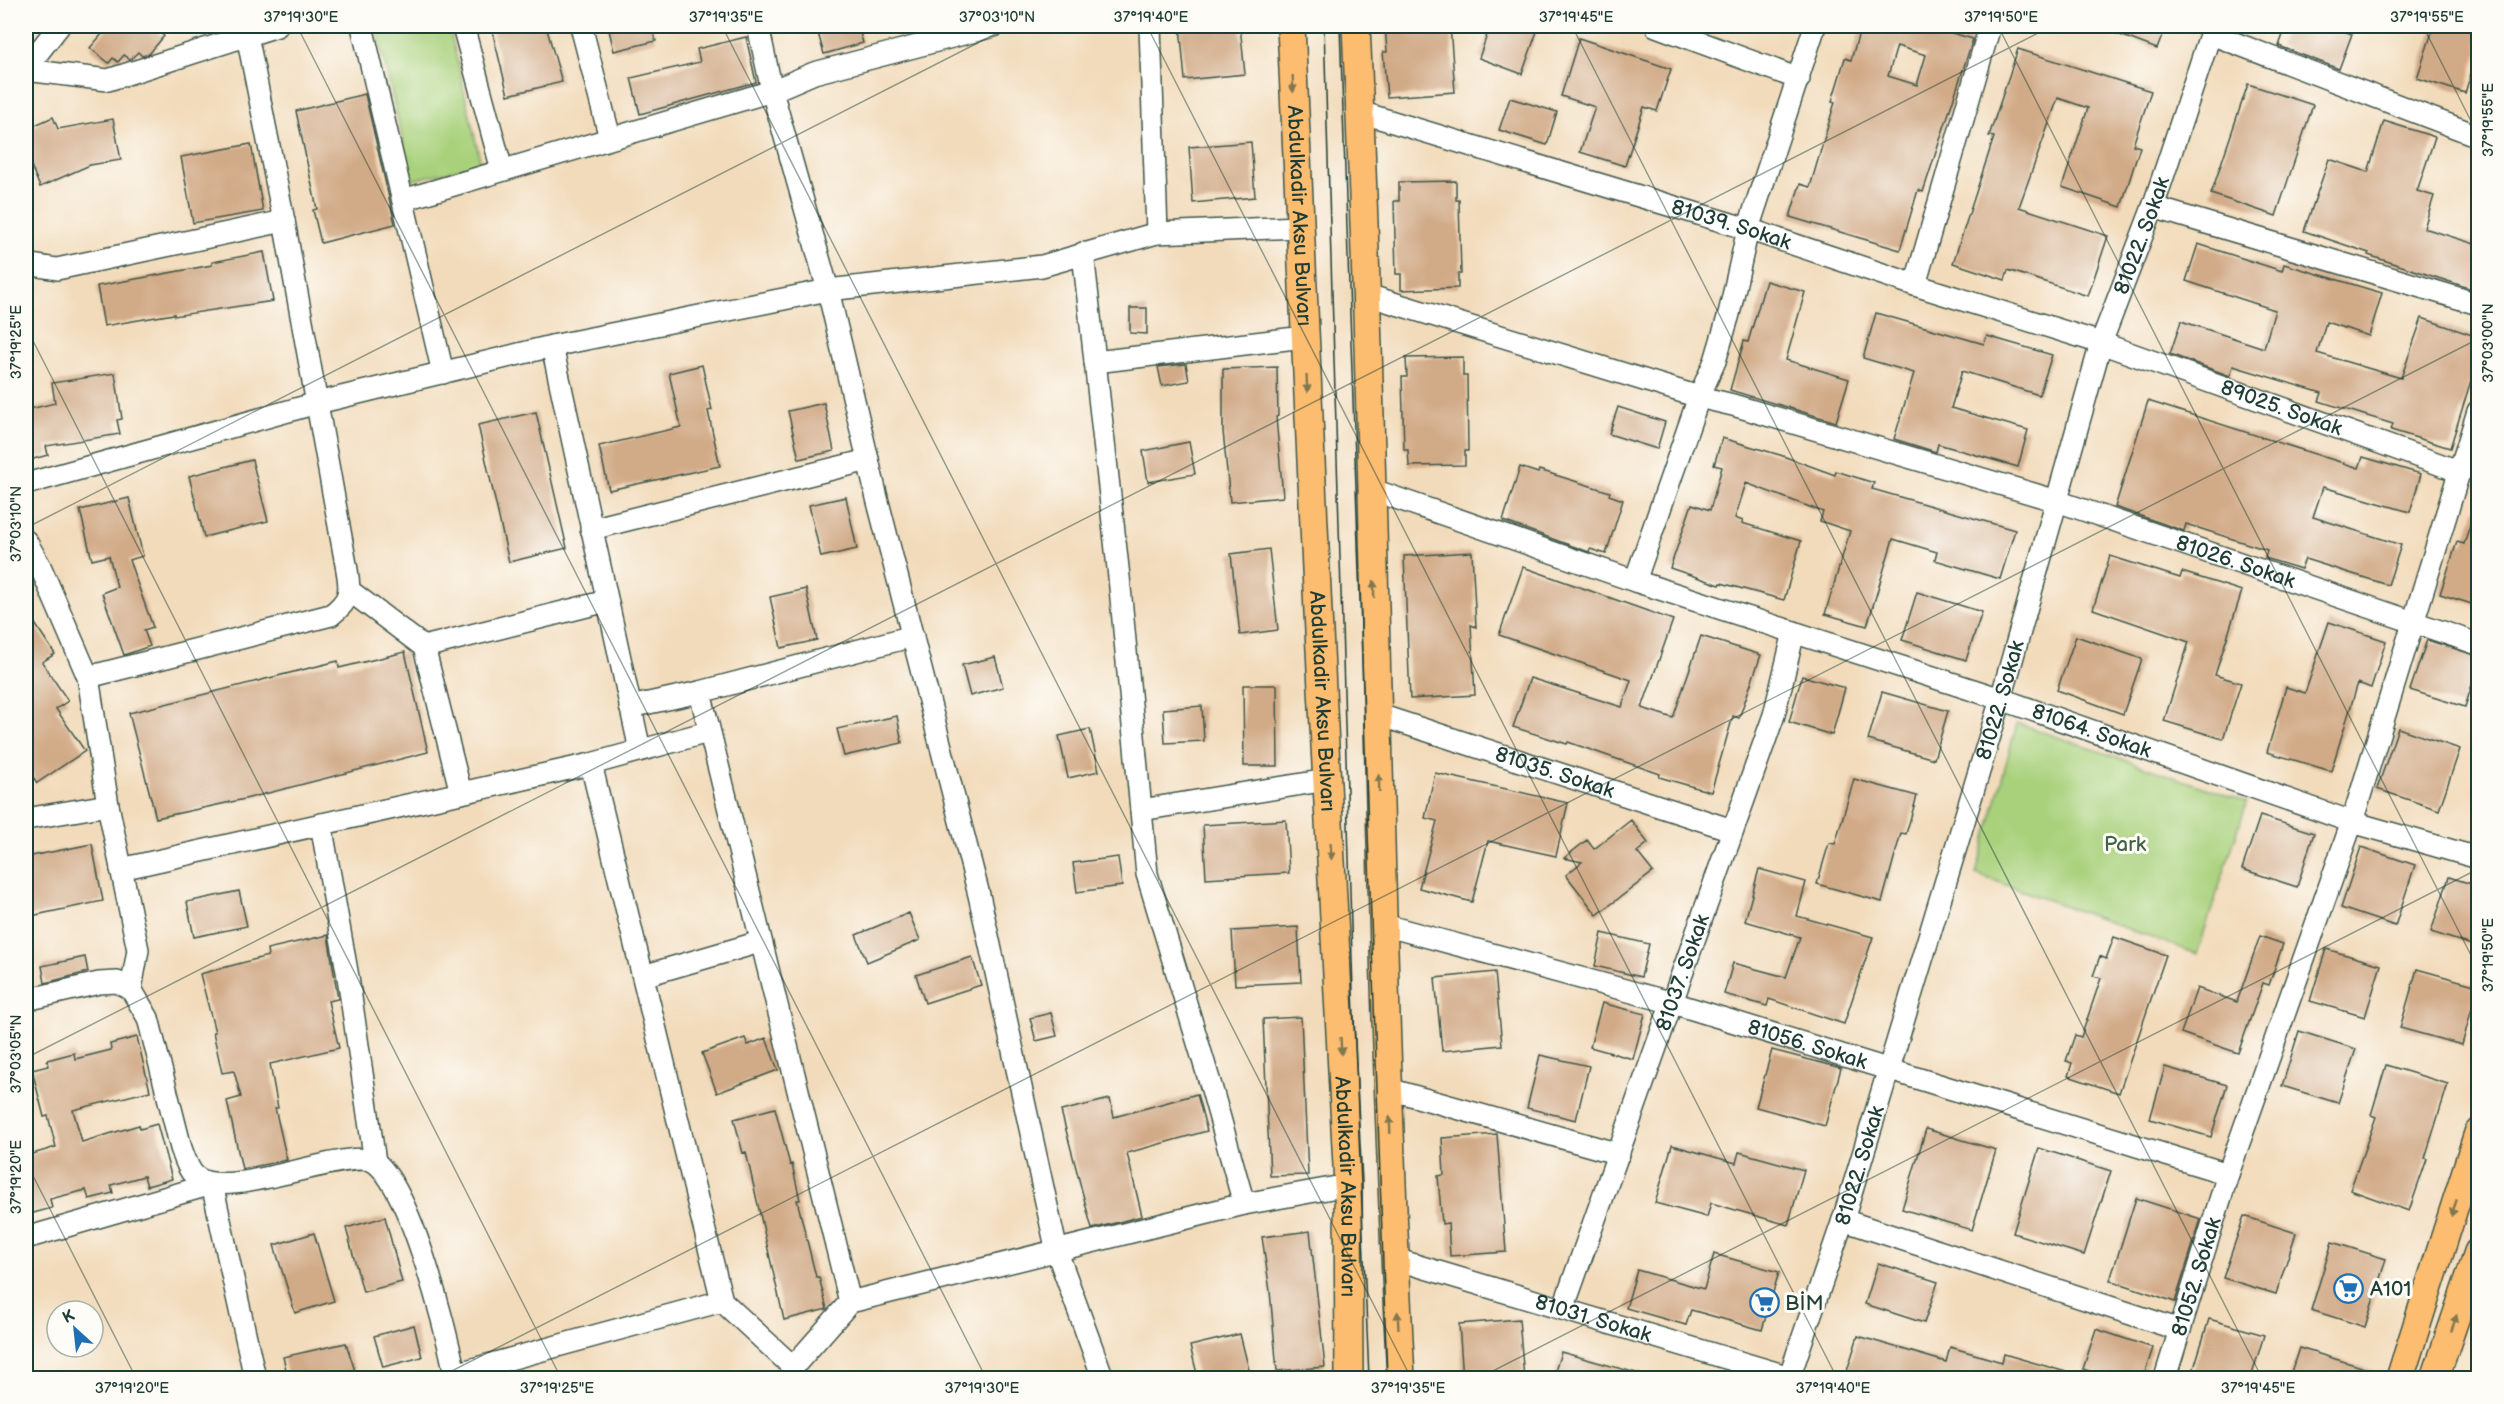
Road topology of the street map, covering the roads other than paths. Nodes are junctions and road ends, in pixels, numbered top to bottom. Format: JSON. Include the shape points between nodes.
{"nodes":[{"id":1,"x":59,"y":26,"type":"edge"},
{"id":2,"x":277,"y":26,"type":"edge"},
{"id":3,"x":362,"y":26,"type":"edge"},
{"id":4,"x":463,"y":26,"type":"edge"},
{"id":5,"x":581,"y":26,"type":"edge"},
{"id":6,"x":758,"y":26,"type":"edge"},
{"id":7,"x":994,"y":26,"type":"edge"},
{"id":8,"x":1150,"y":26,"type":"edge"},
{"id":9,"x":1291,"y":26,"type":"edge"},
{"id":10,"x":1356,"y":26,"type":"edge"},
{"id":11,"x":1656,"y":26,"type":"edge"},
{"id":12,"x":1815,"y":26,"type":"edge"},
{"id":13,"x":1990,"y":26,"type":"edge"},
{"id":14,"x":2212,"y":30,"type":"edge"},
{"id":15,"x":248,"y":35,"type":"junction"},
{"id":16,"x":26,"y":69,"type":"edge"},
{"id":17,"x":1799,"y":79,"type":"junction"},
{"id":18,"x":772,"y":91,"type":"junction"},
{"id":19,"x":1360,"y":112,"type":"junction"},
{"id":20,"x":2478,"y":136,"type":"edge"},
{"id":21,"x":609,"y":138,"type":"junction"},
{"id":22,"x":502,"y":171,"type":"junction"},
{"id":23,"x":403,"y":200,"type":"junction"},
{"id":24,"x":2154,"y":207,"type":"junction"},
{"id":25,"x":284,"y":220,"type":"junction"},
{"id":26,"x":1299,"y":227,"type":"junction"},
{"id":27,"x":1748,"y":229,"type":"junction"},
{"id":28,"x":1157,"y":233,"type":"junction"},
{"id":29,"x":1083,"y":253,"type":"junction"},
{"id":30,"x":26,"y":264,"type":"edge"},
{"id":31,"x":1915,"y":285,"type":"junction"},
{"id":32,"x":828,"y":290,"type":"junction"},
{"id":33,"x":1365,"y":294,"type":"junction"},
{"id":34,"x":2478,"y":304,"type":"edge"},
{"id":35,"x":1304,"y":337,"type":"junction"},
{"id":36,"x":2101,"y":343,"type":"junction"},
{"id":37,"x":552,"y":346,"type":"junction"},
{"id":38,"x":1095,"y":362,"type":"junction"},
{"id":39,"x":443,"y":373,"type":"junction"},
{"id":40,"x":1699,"y":397,"type":"junction"},
{"id":41,"x":317,"y":403,"type":"junction"},
{"id":42,"x":2478,"y":411,"type":"edge"},
{"id":43,"x":868,"y":460,"type":"junction"},
{"id":44,"x":2461,"y":472,"type":"junction"},
{"id":45,"x":26,"y":484,"type":"edge"},
{"id":46,"x":1373,"y":490,"type":"junction"},
{"id":47,"x":2057,"y":501,"type":"junction"},
{"id":48,"x":591,"y":530,"type":"junction"},
{"id":49,"x":26,"y":541,"type":"edge"},
{"id":50,"x":1635,"y":581,"type":"junction"},
{"id":51,"x":350,"y":591,"type":"junction"},
{"id":52,"x":607,"y":601,"type":"junction"},
{"id":53,"x":2415,"y":621,"type":"junction"},
{"id":54,"x":1794,"y":632,"type":"junction"},
{"id":55,"x":913,"y":636,"type":"junction"},
{"id":56,"x":2478,"y":644,"type":"edge"},
{"id":57,"x":424,"y":647,"type":"junction"},
{"id":58,"x":88,"y":677,"type":"junction"},
{"id":59,"x":700,"y":692,"type":"junction"},
{"id":60,"x":2001,"y":699,"type":"junction"},
{"id":61,"x":630,"y":707,"type":"junction"},
{"id":62,"x":1376,"y":714,"type":"junction"},
{"id":63,"x":708,"y":732,"type":"junction"},
{"id":64,"x":640,"y":750,"type":"junction"},
{"id":65,"x":591,"y":764,"type":"junction"},
{"id":66,"x":1327,"y":780,"type":"junction"},
{"id":67,"x":461,"y":793,"type":"junction"},
{"id":68,"x":108,"y":805,"type":"junction"},
{"id":69,"x":1141,"y":810,"type":"junction"},
{"id":70,"x":26,"y":819,"type":"edge"},
{"id":71,"x":2352,"y":822,"type":"junction"},
{"id":72,"x":321,"y":824,"type":"junction"},
{"id":73,"x":1732,"y":830,"type":"junction"},
{"id":74,"x":2478,"y":858,"type":"edge"},
{"id":75,"x":121,"y":869,"type":"junction"},
{"id":76,"x":1384,"y":925,"type":"junction"},
{"id":77,"x":760,"y":942,"type":"junction"},
{"id":78,"x":643,"y":976,"type":"junction"},
{"id":79,"x":131,"y":989,"type":"junction"},
{"id":80,"x":26,"y":1000,"type":"edge"},
{"id":81,"x":1673,"y":1003,"type":"junction"},
{"id":82,"x":1888,"y":1070,"type":"junction"},
{"id":83,"x":1389,"y":1089,"type":"junction"},
{"id":84,"x":2478,"y":1132,"type":"edge"},
{"id":85,"x":1618,"y":1154,"type":"junction"},
{"id":86,"x":375,"y":1162,"type":"junction"},
{"id":87,"x":2228,"y":1174,"type":"junction"},
{"id":88,"x":212,"y":1184,"type":"junction"},
{"id":89,"x":1348,"y":1185,"type":"junction"},
{"id":90,"x":1244,"y":1204,"type":"junction"},
{"id":91,"x":1844,"y":1220,"type":"junction"},
{"id":92,"x":26,"y":1238,"type":"edge"},
{"id":93,"x":1057,"y":1252,"type":"junction"},
{"id":94,"x":2478,"y":1252,"type":"edge"},
{"id":95,"x":1395,"y":1259,"type":"junction"},
{"id":96,"x":722,"y":1301,"type":"junction"},
{"id":97,"x":850,"y":1302,"type":"junction"},
{"id":98,"x":1563,"y":1309,"type":"junction"},
{"id":99,"x":2180,"y":1330,"type":"junction"},
{"id":100,"x":791,"y":1373,"type":"edge"},
{"id":101,"x":456,"y":1376,"type":"edge"},
{"id":102,"x":255,"y":1378,"type":"edge"},
{"id":103,"x":1103,"y":1378,"type":"edge"},
{"id":104,"x":1349,"y":1378,"type":"edge"},
{"id":105,"x":1401,"y":1378,"type":"edge"},
{"id":106,"x":1791,"y":1378,"type":"edge"},
{"id":107,"x":2165,"y":1378,"type":"edge"},
{"id":108,"x":2400,"y":1378,"type":"edge"},
{"id":109,"x":2435,"y":1378,"type":"edge"}],
"edges":[{"from":1,"to":16,"type":"street"},
{"from":2,"to":15,"type":"street"},
{"from":3,"to":23,"type":"street"},
{"from":4,"to":22,"type":"street"},
{"from":5,"to":21,"type":"street"},
{"from":6,"to":18,"type":"street"},
{"from":7,"to":18,"type":"street","via":[[814,74]]},
{"from":8,"to":28,"type":"street"},
{"from":9,"to":26,"type":"main road","name":"Abdulkadir Aksu Bulvarı","one_way":true},
{"from":10,"to":19,"type":"main road"},
{"from":11,"to":17,"type":"street"},
{"from":12,"to":17,"type":"street"},
{"from":13,"to":31,"type":"street"},
{"from":14,"to":20,"type":"street"},
{"from":14,"to":24,"type":"street","name":"81022. Sokak"},
{"from":15,"to":16,"type":"street","via":[[108,80]]},
{"from":15,"to":25,"type":"street"},
{"from":17,"to":27,"type":"street"},
{"from":18,"to":21,"type":"street"},
{"from":18,"to":32,"type":"street"},
{"from":19,"to":27,"type":"street","name":"81039. Sokak"},
{"from":19,"to":33,"type":"main road"},
{"from":21,"to":22,"type":"street"},
{"from":22,"to":23,"type":"street"},
{"from":23,"to":39,"type":"street"},
{"from":24,"to":34,"type":"street"},
{"from":24,"to":36,"type":"street","name":"81022. Sokak"},
{"from":25,"to":30,"type":"street","via":[[57,269]]},
{"from":25,"to":41,"type":"street"},
{"from":26,"to":28,"type":"street"},
{"from":26,"to":35,"type":"main road","name":"Abdulkadir Aksu Bulvarı"},
{"from":27,"to":31,"type":"street","name":"81039. Sokak"},
{"from":27,"to":40,"type":"street","via":[[1729,314]]},
{"from":28,"to":29,"type":"street"},
{"from":29,"to":32,"type":"street","via":[[1042,266]]},
{"from":29,"to":38,"type":"street"},
{"from":31,"to":36,"type":"street","name":"81039. Sokak"},
{"from":32,"to":37,"type":"street"},
{"from":32,"to":43,"type":"street"},
{"from":33,"to":40,"type":"street"},
{"from":33,"to":46,"type":"main road"},
{"from":35,"to":38,"type":"street"},
{"from":35,"to":66,"type":"main road","name":"Abdulkadir Aksu Bulvarı","one_way":true},
{"from":36,"to":44,"type":"street","name":"89025. Sokak"},
{"from":36,"to":47,"type":"street","name":"81022. Sokak"},
{"from":37,"to":39,"type":"street"},
{"from":37,"to":48,"type":"street"},
{"from":38,"to":69,"type":"street"},
{"from":39,"to":41,"type":"street"},
{"from":40,"to":47,"type":"street"},
{"from":40,"to":50,"type":"street"},
{"from":41,"to":45,"type":"street"},
{"from":41,"to":51,"type":"street"},
{"from":42,"to":44,"type":"street","name":"81052. Sokak"},
{"from":43,"to":48,"type":"street"},
{"from":43,"to":55,"type":"street"},
{"from":44,"to":53,"type":"street","name":"81052. Sokak"},
{"from":46,"to":50,"type":"street","name":"81064. Sokak"},
{"from":62,"to":46,"type":"main road","one_way":true},
{"from":47,"to":53,"type":"street","name":"81026. Sokak"},
{"from":47,"to":60,"type":"street","name":"81022. Sokak"},
{"from":48,"to":52,"type":"street"},
{"from":49,"to":58,"type":"street"},
{"from":50,"to":54,"type":"street","name":"81064. Sokak"},
{"from":51,"to":57,"type":"street"},
{"from":51,"to":58,"type":"street","via":[[331,615]]},
{"from":52,"to":57,"type":"street"},
{"from":52,"to":61,"type":"street"},
{"from":53,"to":56,"type":"street","name":"81026. Sokak"},
{"from":53,"to":71,"type":"street","name":"81052. Sokak"},
{"from":54,"to":60,"type":"street","name":"81064. Sokak"},
{"from":54,"to":73,"type":"street","name":"81037. Sokak","via":[[1774,715]]},
{"from":55,"to":59,"type":"street"},
{"from":55,"to":93,"type":"street","via":[[979,895]]},
{"from":57,"to":67,"type":"street"},
{"from":58,"to":68,"type":"street"},
{"from":59,"to":61,"type":"street"},
{"from":59,"to":63,"type":"street"},
{"from":60,"to":71,"type":"street","name":"81064. Sokak"},
{"from":60,"to":82,"type":"street","name":"81022. Sokak"},
{"from":61,"to":64,"type":"street"},
{"from":62,"to":73,"type":"street","name":"81035. Sokak"},
{"from":76,"to":62,"type":"main road","one_way":true},
{"from":63,"to":64,"type":"street"},
{"from":63,"to":77,"type":"street"},
{"from":64,"to":65,"type":"street"},
{"from":65,"to":67,"type":"street"},
{"from":65,"to":78,"type":"street"},
{"from":66,"to":69,"type":"street"},
{"from":66,"to":89,"type":"main road","name":"Abdulkadir Aksu Bulvarı","one_way":true},
{"from":67,"to":72,"type":"street"},
{"from":68,"to":70,"type":"street"},
{"from":68,"to":75,"type":"street"},
{"from":69,"to":90,"type":"street","via":[[1147,874]]},
{"from":71,"to":74,"type":"street","name":"81064. Sokak"},
{"from":71,"to":87,"type":"street","name":"81052. Sokak"},
{"from":72,"to":75,"type":"street"},
{"from":72,"to":86,"type":"street"},
{"from":73,"to":81,"type":"street","name":"81037. Sokak"},
{"from":75,"to":79,"type":"street","via":[[138,950]]},
{"from":76,"to":81,"type":"street","name":"81056. Sokak"},
{"from":76,"to":83,"type":"main road"},
{"from":77,"to":78,"type":"street"},
{"from":77,"to":97,"type":"street"},
{"from":78,"to":96,"type":"street"},
{"from":79,"to":80,"type":"street","via":[[117,982],[99,983]]},
{"from":79,"to":88,"type":"street","via":[[148,1018],[187,1163],[195,1176]]},
{"from":81,"to":82,"type":"street","name":"81056. Sokak"},
{"from":81,"to":85,"type":"street","name":"81037. Sokak"},
{"from":82,"to":87,"type":"street","name":"81056. Sokak"},
{"from":82,"to":91,"type":"street","name":"81022. Sokak"},
{"from":83,"to":85,"type":"street"},
{"from":95,"to":83,"type":"main road","one_way":true},
{"from":84,"to":108,"type":"main road","one_way":true},
{"from":85,"to":98,"type":"street","name":"81037. Sokak"},
{"from":86,"to":88,"type":"street","via":[[358,1159],[270,1178]]},
{"from":86,"to":101,"type":"street","via":[[390,1178],[406,1207]]},
{"from":87,"to":99,"type":"street","name":"81052. Sokak"},
{"from":88,"to":92,"type":"street"},
{"from":88,"to":102,"type":"street"},
{"from":89,"to":90,"type":"street"},
{"from":89,"to":104,"type":"main road","name":"Abdulkadir Aksu Bulvarı"},
{"from":90,"to":93,"type":"street"},
{"from":91,"to":99,"type":"street"},
{"from":91,"to":106,"type":"street","name":"81022. Sokak"},
{"from":93,"to":97,"type":"street"},
{"from":93,"to":103,"type":"street"},
{"from":109,"to":94,"type":"main road","one_way":true},
{"from":95,"to":98,"type":"street","name":"81031. Sokak"},
{"from":105,"to":95,"type":"main road","one_way":true},
{"from":96,"to":100,"type":"street"},
{"from":96,"to":101,"type":"street"},
{"from":97,"to":100,"type":"street"},
{"from":98,"to":106,"type":"street","name":"81031. Sokak"},
{"from":99,"to":107,"type":"street","name":"81052. Sokak"}]}
